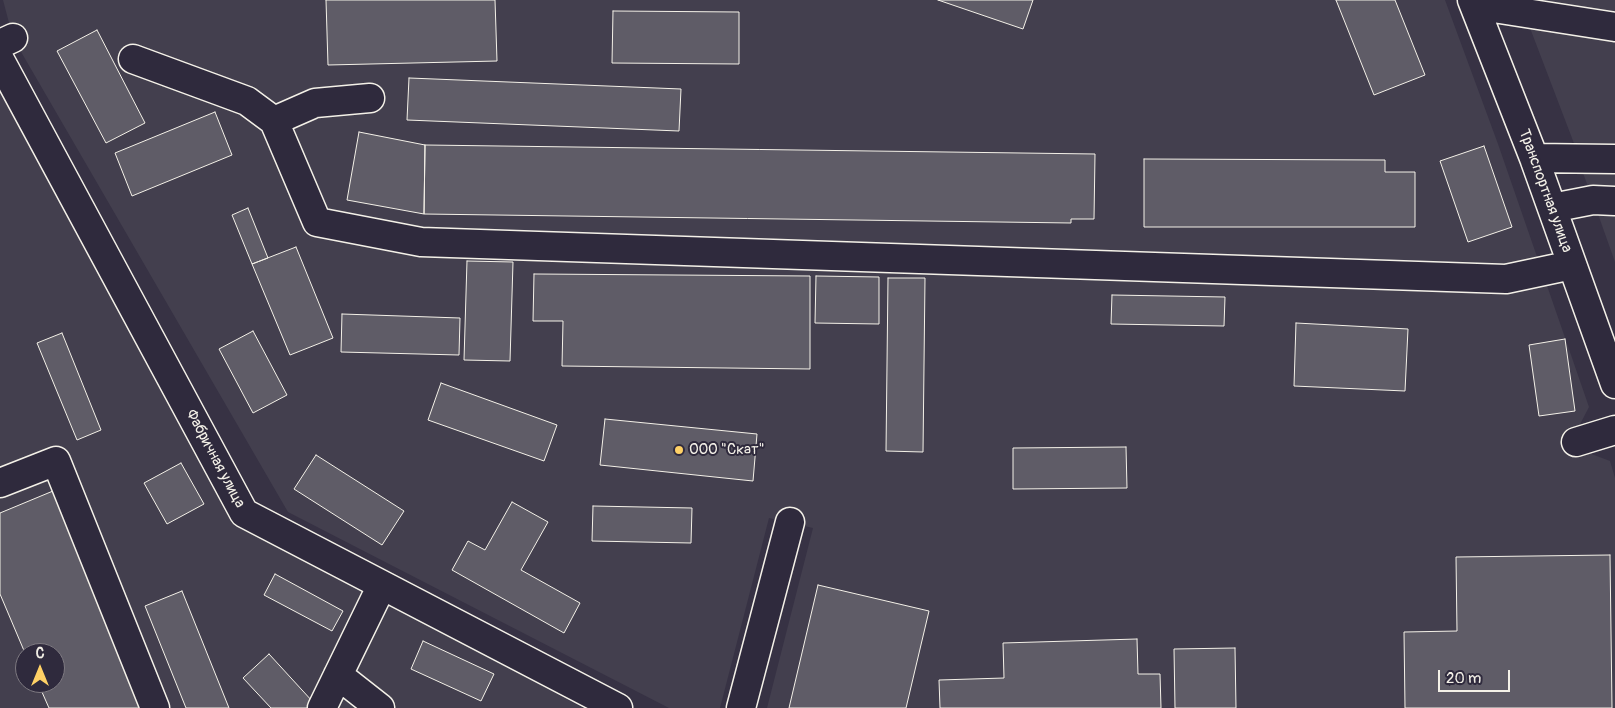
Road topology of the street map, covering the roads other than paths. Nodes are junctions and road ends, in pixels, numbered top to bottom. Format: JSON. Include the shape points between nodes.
{"nodes":[{"id":1,"x":1473,"y":3,"type":"edge"},
{"id":2,"x":1615,"y":26,"type":"edge"},
{"id":3,"x":4,"y":48,"type":"edge"},
{"id":4,"x":133,"y":59,"type":"dead end"},
{"id":5,"x":370,"y":98,"type":"dead end"},
{"id":6,"x":274,"y":121,"type":"junction"},
{"id":7,"x":1534,"y":158,"type":"junction"},
{"id":8,"x":1615,"y":158,"type":"edge"},
{"id":9,"x":1615,"y":201,"type":"edge"},
{"id":10,"x":1552,"y":208,"type":"junction"},
{"id":11,"x":1572,"y":265,"type":"junction"},
{"id":12,"x":1615,"y":384,"type":"edge"},
{"id":13,"x":1615,"y":430,"type":"edge"},
{"id":14,"x":1576,"y":442,"type":"dead end"},
{"id":15,"x":0,"y":483,"type":"edge"},
{"id":16,"x":790,"y":522,"type":"dead end"},
{"id":17,"x":382,"y":585,"type":"junction"},
{"id":18,"x":338,"y":675,"type":"junction"},
{"id":19,"x":155,"y":708,"type":"edge"},
{"id":20,"x":322,"y":708,"type":"edge"},
{"id":21,"x":380,"y":708,"type":"edge"},
{"id":22,"x":618,"y":708,"type":"edge"},
{"id":23,"x":741,"y":708,"type":"edge"}],
"edges":[{"from":1,"to":2,"type":"street"},
{"from":1,"to":7,"type":"street","name":"Транспортная улица"},
{"from":3,"to":17,"type":"street","name":"Фабричная улица","via":[[244,513]]},
{"from":4,"to":6,"type":"street","via":[[247,101]]},
{"from":5,"to":6,"type":"street","via":[[315,103]]},
{"from":6,"to":11,"type":"street","via":[[318,222],[421,242],[1506,279]]},
{"from":7,"to":8,"type":"street"},
{"from":7,"to":10,"type":"street","name":"Транспортная улица"},
{"from":9,"to":10,"type":"street","via":[[1593,200]]},
{"from":10,"to":11,"type":"street","name":"Транспортная улица"},
{"from":11,"to":12,"type":"street","name":"Транспортная улица"},
{"from":13,"to":14,"type":"street"},
{"from":15,"to":19,"type":"street","via":[[56,461]]},
{"from":16,"to":23,"type":"street"},
{"from":17,"to":18,"type":"street"},
{"from":17,"to":22,"type":"street","name":"Фабричная улица"},
{"from":18,"to":20,"type":"street"},
{"from":18,"to":21,"type":"street"}]}
